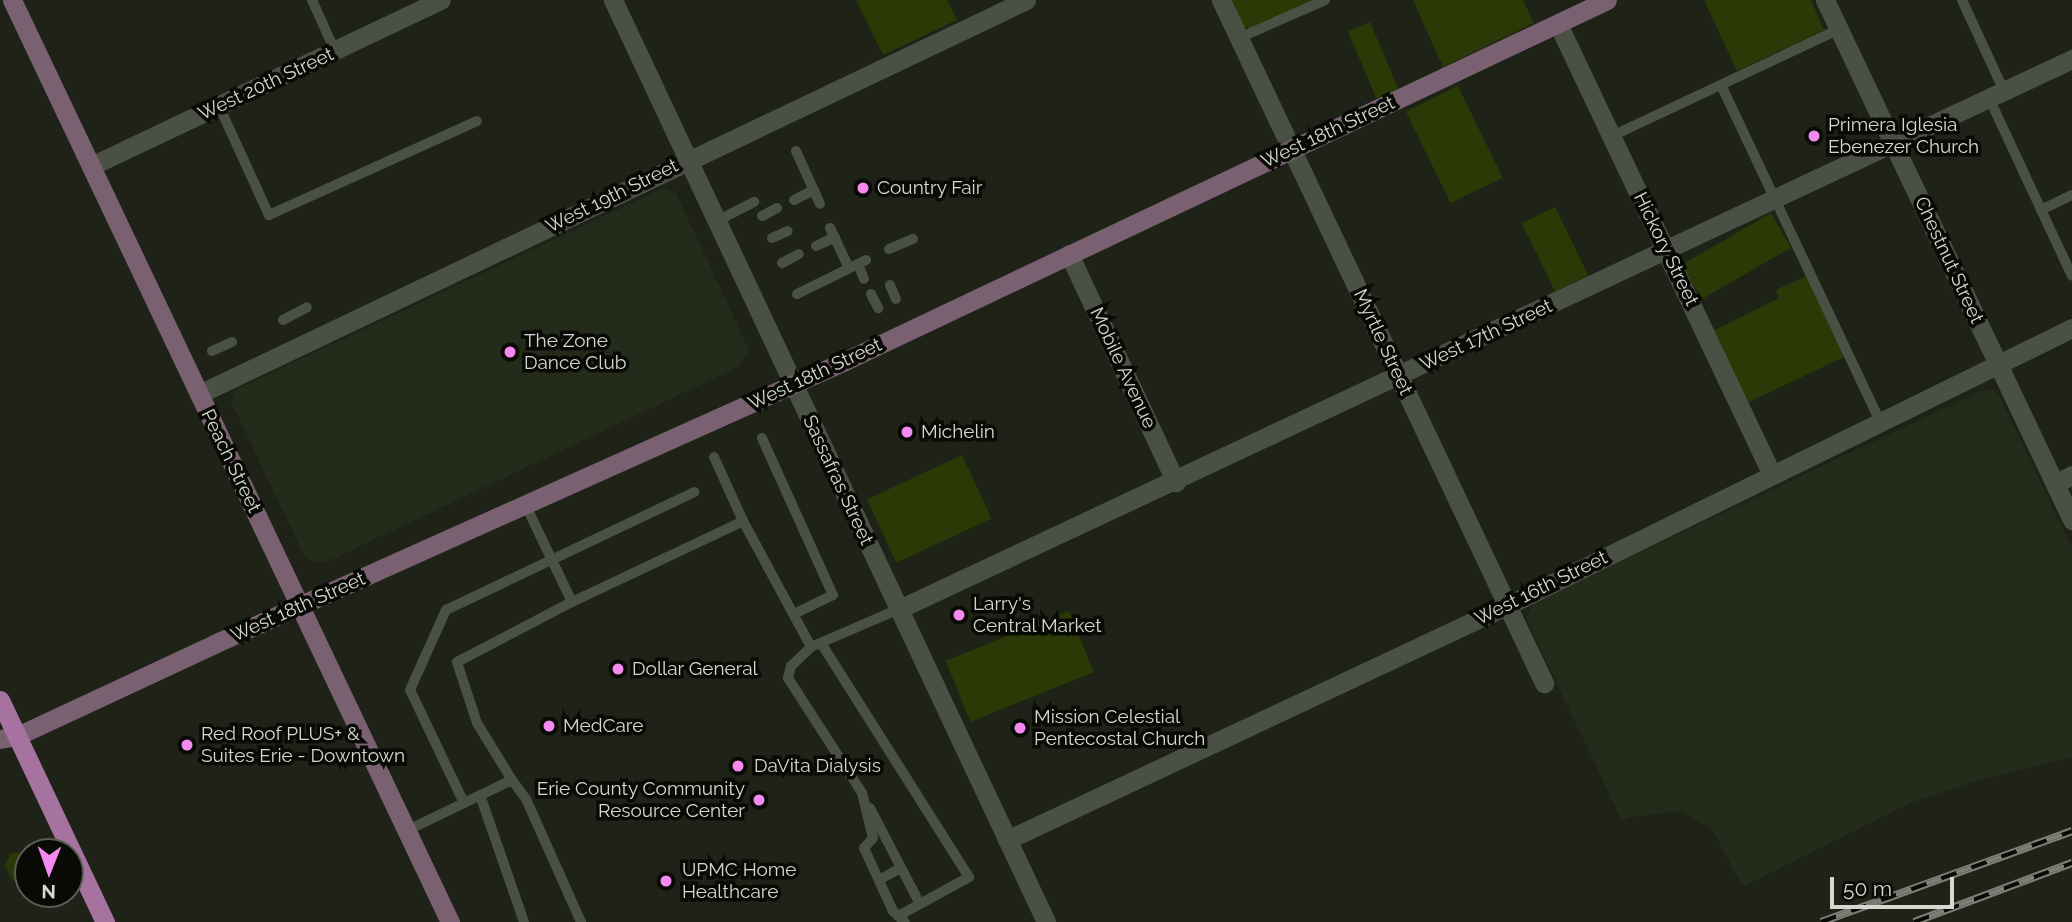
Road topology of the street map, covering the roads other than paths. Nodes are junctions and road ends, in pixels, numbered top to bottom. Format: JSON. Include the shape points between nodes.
{"nodes":[{"id":1,"x":12,"y":0,"type":"edge"},
{"id":2,"x":312,"y":0,"type":"edge"},
{"id":3,"x":442,"y":0,"type":"edge"},
{"id":4,"x":613,"y":0,"type":"edge"},
{"id":5,"x":1026,"y":0,"type":"edge"},
{"id":6,"x":1222,"y":0,"type":"edge"},
{"id":7,"x":1325,"y":0,"type":"edge"},
{"id":8,"x":1607,"y":0,"type":"edge"},
{"id":9,"x":1825,"y":0,"type":"edge"},
{"id":10,"x":1962,"y":0,"type":"edge"},
{"id":11,"x":1558,"y":24,"type":"junction"},
{"id":12,"x":1839,"y":29,"type":"junction"},
{"id":13,"x":1239,"y":38,"type":"junction"},
{"id":14,"x":336,"y":51,"type":"junction"},
{"id":15,"x":2072,"y":59,"type":"edge"},
{"id":16,"x":1721,"y":85,"type":"junction"},
{"id":17,"x":1997,"y":95,"type":"junction"},
{"id":18,"x":219,"y":106,"type":"junction"},
{"id":19,"x":477,"y":121,"type":"dead end"},
{"id":20,"x":1612,"y":136,"type":"junction"},
{"id":21,"x":1894,"y":144,"type":"junction"},
{"id":22,"x":1292,"y":148,"type":"junction"},
{"id":23,"x":796,"y":151,"type":"dead end"},
{"id":24,"x":689,"y":159,"type":"junction"},
{"id":25,"x":91,"y":166,"type":"junction"},
{"id":26,"x":814,"y":190,"type":"junction"},
{"id":27,"x":2072,"y":195,"type":"edge"},
{"id":28,"x":794,"y":200,"type":"dead end"},
{"id":29,"x":1776,"y":200,"type":"junction"},
{"id":30,"x":754,"y":202,"type":"dead end"},
{"id":31,"x":820,"y":204,"type":"dead end"},
{"id":32,"x":777,"y":208,"type":"dead end"},
{"id":33,"x":2041,"y":210,"type":"junction"},
{"id":34,"x":762,"y":216,"type":"dead end"},
{"id":35,"x":717,"y":221,"type":"junction"},
{"id":36,"x":788,"y":230,"type":"dead end"},
{"id":37,"x":772,"y":238,"type":"dead end"},
{"id":38,"x":913,"y":239,"type":"dead end"},
{"id":39,"x":816,"y":246,"type":"dead end"},
{"id":40,"x":889,"y":249,"type":"dead end"},
{"id":41,"x":1668,"y":251,"type":"junction"},
{"id":42,"x":799,"y":254,"type":"dead end"},
{"id":43,"x":1069,"y":254,"type":"junction"},
{"id":44,"x":782,"y":263,"type":"dead end"},
{"id":45,"x":858,"y":264,"type":"junction"},
{"id":46,"x":2072,"y":276,"type":"edge"},
{"id":47,"x":864,"y":279,"type":"dead end"},
{"id":48,"x":890,"y":285,"type":"dead end"},
{"id":49,"x":797,"y":294,"type":"dead end"},
{"id":50,"x":871,"y":294,"type":"dead end"},
{"id":51,"x":896,"y":299,"type":"dead end"},
{"id":52,"x":307,"y":307,"type":"dead end"},
{"id":53,"x":877,"y":308,"type":"dead end"},
{"id":54,"x":283,"y":320,"type":"dead end"},
{"id":55,"x":2072,"y":328,"type":"edge"},
{"id":56,"x":232,"y":342,"type":"dead end"},
{"id":57,"x":212,"y":351,"type":"dead end"},
{"id":58,"x":1998,"y":363,"type":"junction"},
{"id":59,"x":1399,"y":375,"type":"junction"},
{"id":60,"x":792,"y":385,"type":"junction"},
{"id":61,"x":199,"y":394,"type":"junction"},
{"id":62,"x":1880,"y":422,"type":"junction"},
{"id":63,"x":762,"y":438,"type":"dead end"},
{"id":64,"x":714,"y":457,"type":"dead end"},
{"id":65,"x":1772,"y":475,"type":"junction"},
{"id":66,"x":2063,"y":480,"type":"edge"},
{"id":67,"x":1176,"y":482,"type":"junction"},
{"id":68,"x":694,"y":492,"type":"dead end"},
{"id":69,"x":526,"y":506,"type":"junction"},
{"id":70,"x":2072,"y":520,"type":"edge"},
{"id":71,"x":743,"y":521,"type":"junction"},
{"id":72,"x":552,"y":559,"type":"junction"},
{"id":73,"x":572,"y":602,"type":"junction"},
{"id":74,"x":1508,"y":605,"type":"junction"},
{"id":75,"x":301,"y":607,"type":"junction"},
{"id":76,"x":899,"y":609,"type":"junction"},
{"id":77,"x":794,"y":614,"type":"junction"},
{"id":78,"x":816,"y":645,"type":"junction"},
{"id":79,"x":1544,"y":683,"type":"dead end"},
{"id":80,"x":0,"y":700,"type":"edge"},
{"id":81,"x":9,"y":738,"type":"edge"},
{"id":82,"x":0,"y":751,"type":"edge"},
{"id":83,"x":512,"y":780,"type":"junction"},
{"id":84,"x":862,"y":793,"type":"junction"},
{"id":85,"x":480,"y":795,"type":"junction"},
{"id":86,"x":464,"y":803,"type":"junction"},
{"id":87,"x":408,"y":830,"type":"junction"},
{"id":88,"x":1007,"y":840,"type":"junction"},
{"id":89,"x":901,"y":867,"type":"junction"},
{"id":90,"x":879,"y":880,"type":"junction"},
{"id":91,"x":920,"y":904,"type":"junction"},
{"id":92,"x":901,"y":919,"type":"edge"},
{"id":93,"x":106,"y":922,"type":"edge"},
{"id":94,"x":450,"y":922,"type":"edge"},
{"id":95,"x":524,"y":922,"type":"edge"},
{"id":96,"x":582,"y":922,"type":"edge"},
{"id":97,"x":1046,"y":922,"type":"edge"}],
"edges":[{"from":1,"to":25,"type":"main road","name":"Peach Street"},
{"from":2,"to":14,"type":"lane"},
{"from":3,"to":14,"type":"street","name":"West 20th Street"},
{"from":4,"to":24,"type":"street","name":"Sassafras Street"},
{"from":5,"to":24,"type":"street","name":"West 19th Street"},
{"from":6,"to":13,"type":"street","name":"Myrtle Street"},
{"from":7,"to":13,"type":"lane"},
{"from":8,"to":11,"type":"main road","name":"West 18th Street"},
{"from":9,"to":12,"type":"street","name":"Chestnut Street"},
{"from":10,"to":17,"type":"lane"},
{"from":11,"to":20,"type":"street","name":"Hickory Street"},
{"from":11,"to":22,"type":"main road","name":"West 18th Street"},
{"from":12,"to":16,"type":"lane"},
{"from":12,"to":21,"type":"street","name":"Chestnut Street"},
{"from":13,"to":22,"type":"street","name":"Myrtle Street"},
{"from":14,"to":18,"type":"street","name":"West 20th Street"},
{"from":15,"to":17,"type":"street","name":"West 17th Street"},
{"from":16,"to":20,"type":"lane"},
{"from":16,"to":29,"type":"lane"},
{"from":17,"to":21,"type":"street","name":"West 17th Street"},
{"from":17,"to":33,"type":"lane"},
{"from":18,"to":19,"type":"lane","via":[[268,215]]},
{"from":18,"to":25,"type":"street","name":"West 20th Street"},
{"from":20,"to":41,"type":"street","name":"Hickory Street"},
{"from":21,"to":29,"type":"street","name":"West 17th Street"},
{"from":21,"to":58,"type":"street","name":"Chestnut Street"},
{"from":22,"to":43,"type":"main road","name":"West 18th Street"},
{"from":22,"to":59,"type":"street","name":"Myrtle Street"},
{"from":23,"to":26,"type":"lane"},
{"from":24,"to":35,"type":"street","name":"Sassafras Street"},
{"from":24,"to":61,"type":"street","name":"West 19th Street"},
{"from":25,"to":61,"type":"main road","name":"Peach Street"},
{"from":26,"to":28,"type":"lane"},
{"from":26,"to":31,"type":"lane"},
{"from":27,"to":33,"type":"lane"},
{"from":29,"to":41,"type":"street","name":"West 17th Street"},
{"from":29,"to":62,"type":"lane"},
{"from":30,"to":35,"type":"lane"},
{"from":32,"to":34,"type":"lane"},
{"from":33,"to":46,"type":"lane"},
{"from":35,"to":60,"type":"street","name":"Sassafras Street"},
{"from":36,"to":37,"type":"lane"},
{"from":38,"to":40,"type":"lane"},
{"from":39,"to":45,"type":"lane","via":[[832,232]]},
{"from":41,"to":59,"type":"street","name":"West 17th Street"},
{"from":41,"to":65,"type":"street","name":"Hickory Street"},
{"from":42,"to":44,"type":"lane"},
{"from":43,"to":60,"type":"main road","name":"West 18th Street"},
{"from":43,"to":67,"type":"street","name":"Mobile Avenue"},
{"from":45,"to":47,"type":"lane"},
{"from":45,"to":49,"type":"lane"},
{"from":48,"to":51,"type":"lane"},
{"from":50,"to":53,"type":"lane"},
{"from":52,"to":54,"type":"lane"},
{"from":55,"to":58,"type":"street","name":"West 16th Street"},
{"from":56,"to":57,"type":"lane"},
{"from":58,"to":62,"type":"street","name":"West 16th Street"},
{"from":58,"to":66,"type":"street","name":"Chestnut Street"},
{"from":59,"to":67,"type":"street","name":"West 17th Street"},
{"from":59,"to":74,"type":"street","name":"Myrtle Street"},
{"from":60,"to":69,"type":"main road","name":"West 18th Street"},
{"from":60,"to":76,"type":"street","name":"Sassafras Street"},
{"from":61,"to":75,"type":"main road","name":"Peach Street"},
{"from":62,"to":65,"type":"street","name":"West 16th Street"},
{"from":63,"to":77,"type":"lane","via":[[833,595]]},
{"from":64,"to":71,"type":"lane"},
{"from":65,"to":74,"type":"street","name":"West 16th Street"},
{"from":66,"to":70,"type":"street","name":"Chestnut Street"},
{"from":67,"to":76,"type":"street","name":"West 17th Street"},
{"from":68,"to":72,"type":"lane"},
{"from":69,"to":72,"type":"lane"},
{"from":69,"to":75,"type":"main road","name":"West 18th Street"},
{"from":71,"to":73,"type":"lane"},
{"from":71,"to":77,"type":"lane"},
{"from":72,"to":73,"type":"lane"},
{"from":72,"to":86,"type":"lane","via":[[446,610],[410,690]]},
{"from":73,"to":83,"type":"lane","via":[[457,662],[477,723]]},
{"from":74,"to":79,"type":"street","name":"Myrtle Street"},
{"from":74,"to":88,"type":"street","name":"West 16th Street"},
{"from":75,"to":81,"type":"main road","name":"West 18th Street"},
{"from":75,"to":87,"type":"main road","name":"Peach Street"},
{"from":76,"to":78,"type":"lane"},
{"from":76,"to":88,"type":"street","name":"Sassafras Street"},
{"from":77,"to":78,"type":"lane"},
{"from":78,"to":84,"type":"lane","via":[[791,666],[788,678]]},
{"from":78,"to":91,"type":"lane","via":[[970,877]]},
{"from":80,"to":81,"type":"main road"},
{"from":81,"to":82,"type":"main road","name":"West 18th Street"},
{"from":81,"to":93,"type":"main road"},
{"from":83,"to":85,"type":"lane"},
{"from":83,"to":96,"type":"lane","via":[[526,799]]},
{"from":84,"to":89,"type":"lane"},
{"from":84,"to":90,"type":"lane","via":[[873,838],[864,848]]},
{"from":85,"to":86,"type":"lane"},
{"from":85,"to":95,"type":"lane"},
{"from":86,"to":87,"type":"lane"},
{"from":87,"to":94,"type":"main road","name":"Peach Street"},
{"from":88,"to":97,"type":"street","name":"Sassafras Street"},
{"from":89,"to":90,"type":"lane"},
{"from":89,"to":91,"type":"lane"},
{"from":90,"to":92,"type":"lane"},
{"from":91,"to":92,"type":"lane"}]}
